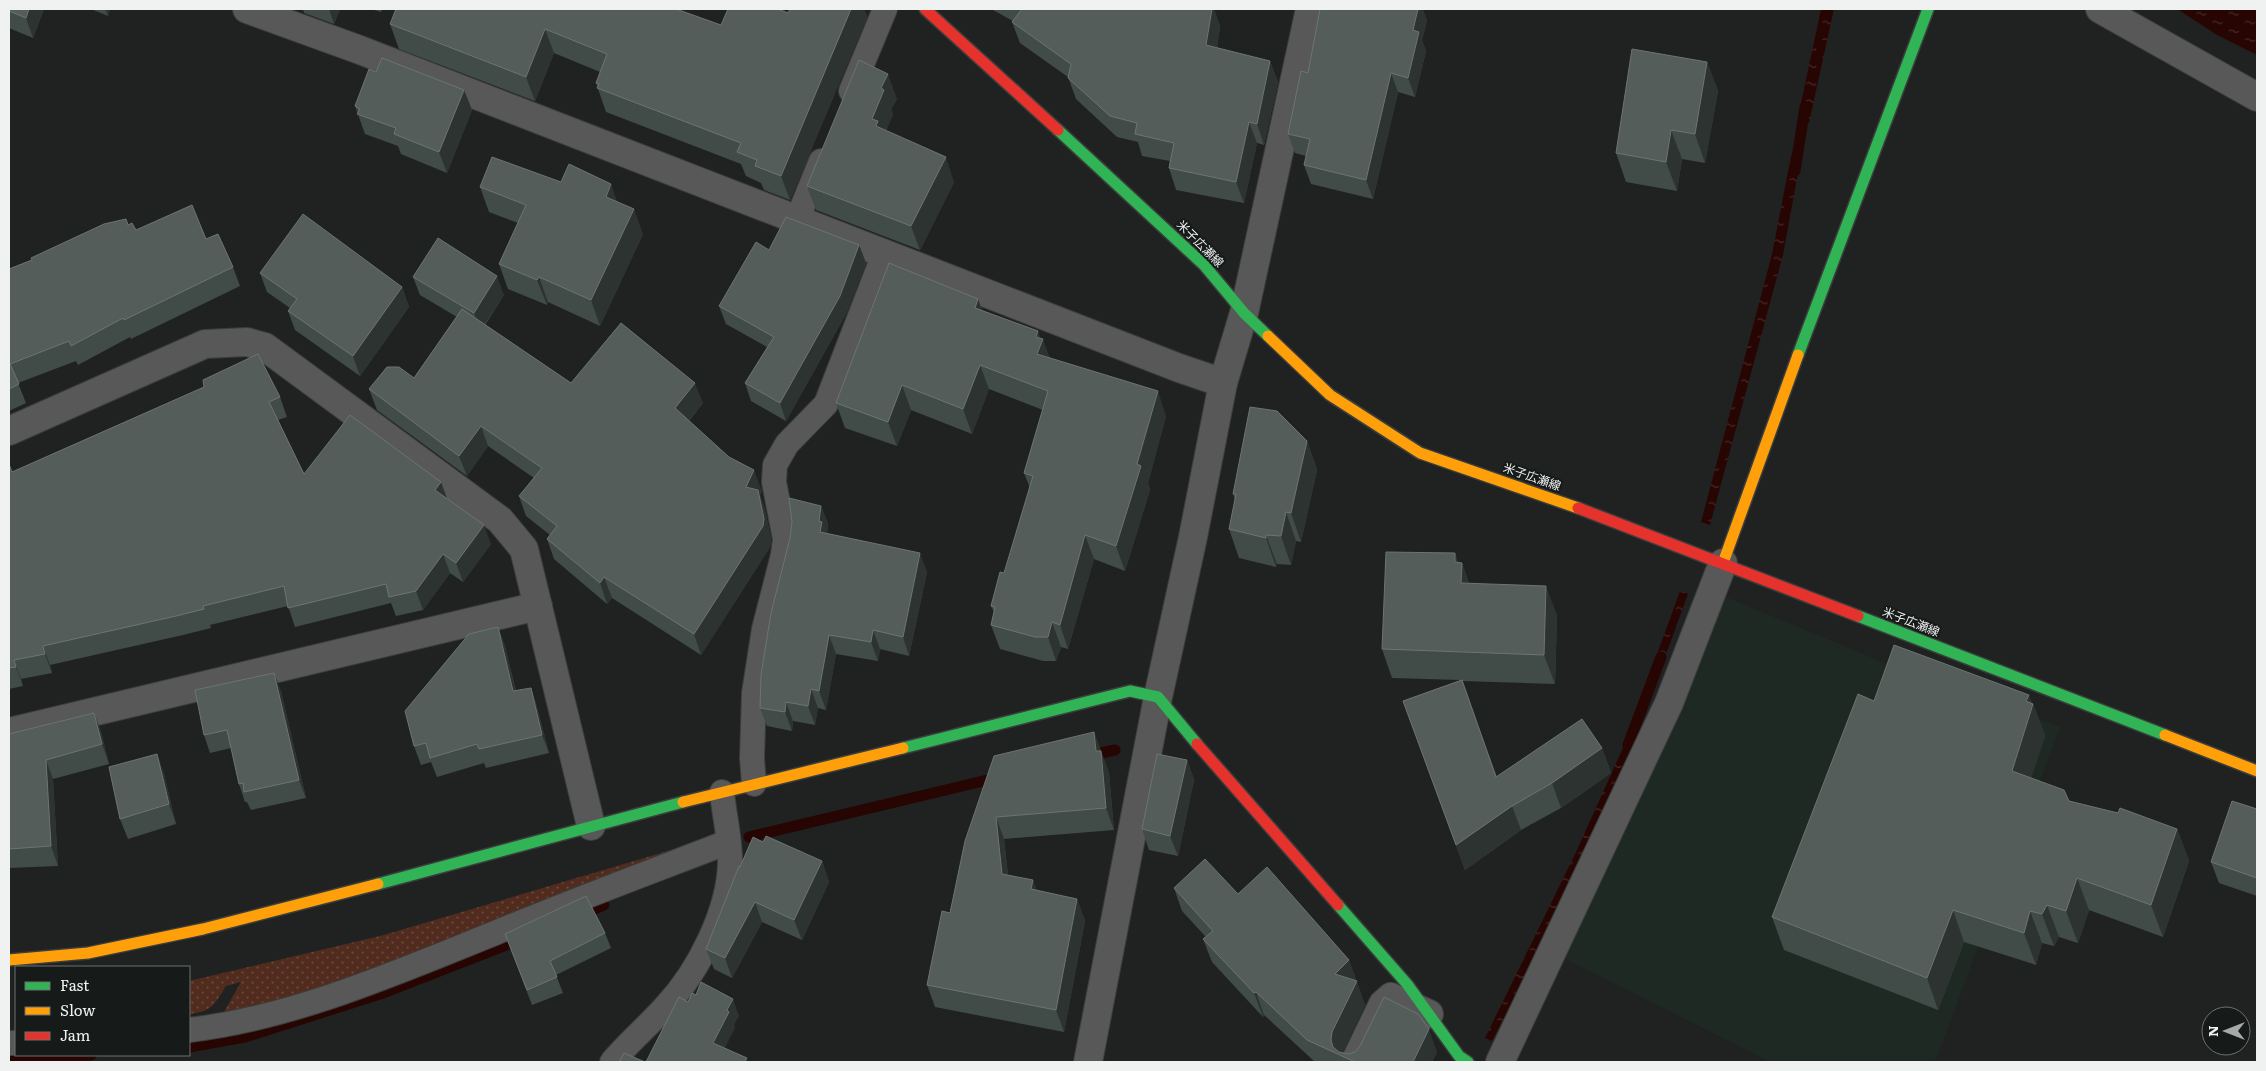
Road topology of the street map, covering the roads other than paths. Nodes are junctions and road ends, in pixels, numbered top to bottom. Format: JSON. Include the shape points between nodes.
{"nodes":[{"id":1,"x":247,"y":9,"type":"edge"},
{"id":2,"x":885,"y":9,"type":"edge"},
{"id":3,"x":925,"y":9,"type":"edge"},
{"id":4,"x":1310,"y":9,"type":"edge"},
{"id":5,"x":1928,"y":9,"type":"edge"},
{"id":6,"x":2100,"y":9,"type":"edge"},
{"id":7,"x":2257,"y":97,"type":"edge"},
{"id":8,"x":843,"y":110,"type":"edge"},
{"id":9,"x":832,"y":137,"type":"edge"},
{"id":10,"x":797,"y":220,"type":"junction"},
{"id":11,"x":884,"y":254,"type":"junction"},
{"id":12,"x":1244,"y":313,"type":"junction"},
{"id":13,"x":1223,"y":383,"type":"junction"},
{"id":14,"x":9,"y":432,"type":"edge"},
{"id":15,"x":1723,"y":563,"type":"junction"},
{"id":16,"x":538,"y":606,"type":"junction"},
{"id":17,"x":1158,"y":697,"type":"junction"},
{"id":18,"x":9,"y":732,"type":"edge"},
{"id":19,"x":2257,"y":771,"type":"edge"},
{"id":20,"x":754,"y":784,"type":"junction"},
{"id":21,"x":722,"y":792,"type":"junction"},
{"id":22,"x":591,"y":826,"type":"junction"},
{"id":23,"x":728,"y":842,"type":"junction"},
{"id":24,"x":9,"y":960,"type":"edge"},
{"id":25,"x":1429,"y":1014,"type":"junction"},
{"id":26,"x":190,"y":1030,"type":"edge"},
{"id":27,"x":612,"y":1062,"type":"edge"},
{"id":28,"x":1088,"y":1062,"type":"edge"},
{"id":29,"x":1355,"y":1062,"type":"edge"},
{"id":30,"x":1468,"y":1062,"type":"edge"},
{"id":31,"x":1500,"y":1062,"type":"edge"}],
"edges":[{"from":1,"to":10,"type":"street"},
{"from":2,"to":8,"type":"lane"},
{"from":3,"to":12,"type":"street","name":"米子広瀬線","via":[[1204,265]]},
{"from":4,"to":12,"type":"street"},
{"from":5,"to":15,"type":"street","via":[[1776,412]]},
{"from":6,"to":7,"type":"street"},
{"from":9,"to":10,"type":"lane"},
{"from":10,"to":11,"type":"street"},
{"from":11,"to":13,"type":"street"},
{"from":11,"to":20,"type":"lane","via":[[826,404],[787,444],[775,465],[774,482],[785,539],[784,555],[764,629],[754,693]]},
{"from":12,"to":13,"type":"street"},
{"from":12,"to":15,"type":"street","name":"米子広瀬線","via":[[1330,395],[1420,453],[1602,516]]},
{"from":13,"to":17,"type":"street"},
{"from":14,"to":16,"type":"street","via":[[205,344],[247,342],[265,347],[500,520],[524,549]]},
{"from":15,"to":19,"type":"street","name":"米子広瀬線"},
{"from":15,"to":31,"type":"street","via":[[1669,703]]},
{"from":16,"to":18,"type":"street"},
{"from":16,"to":22,"type":"street"},
{"from":17,"to":20,"type":"street","via":[[1130,691]]},
{"from":17,"to":25,"type":"street","via":[[1407,984]]},
{"from":17,"to":28,"type":"street"},
{"from":20,"to":21,"type":"street"},
{"from":21,"to":22,"type":"street"},
{"from":21,"to":23,"type":"lane"},
{"from":22,"to":24,"type":"street","via":[[203,929],[88,953]]},
{"from":23,"to":26,"type":"lane","via":[[397,972],[267,1016]]},
{"from":23,"to":27,"type":"lane","via":[[728,880],[716,927],[695,969],[667,1006]]},
{"from":25,"to":29,"type":"street","via":[[1391,997],[1383,1004]]},
{"from":25,"to":30,"type":"street","via":[[1459,1056]]}]}
